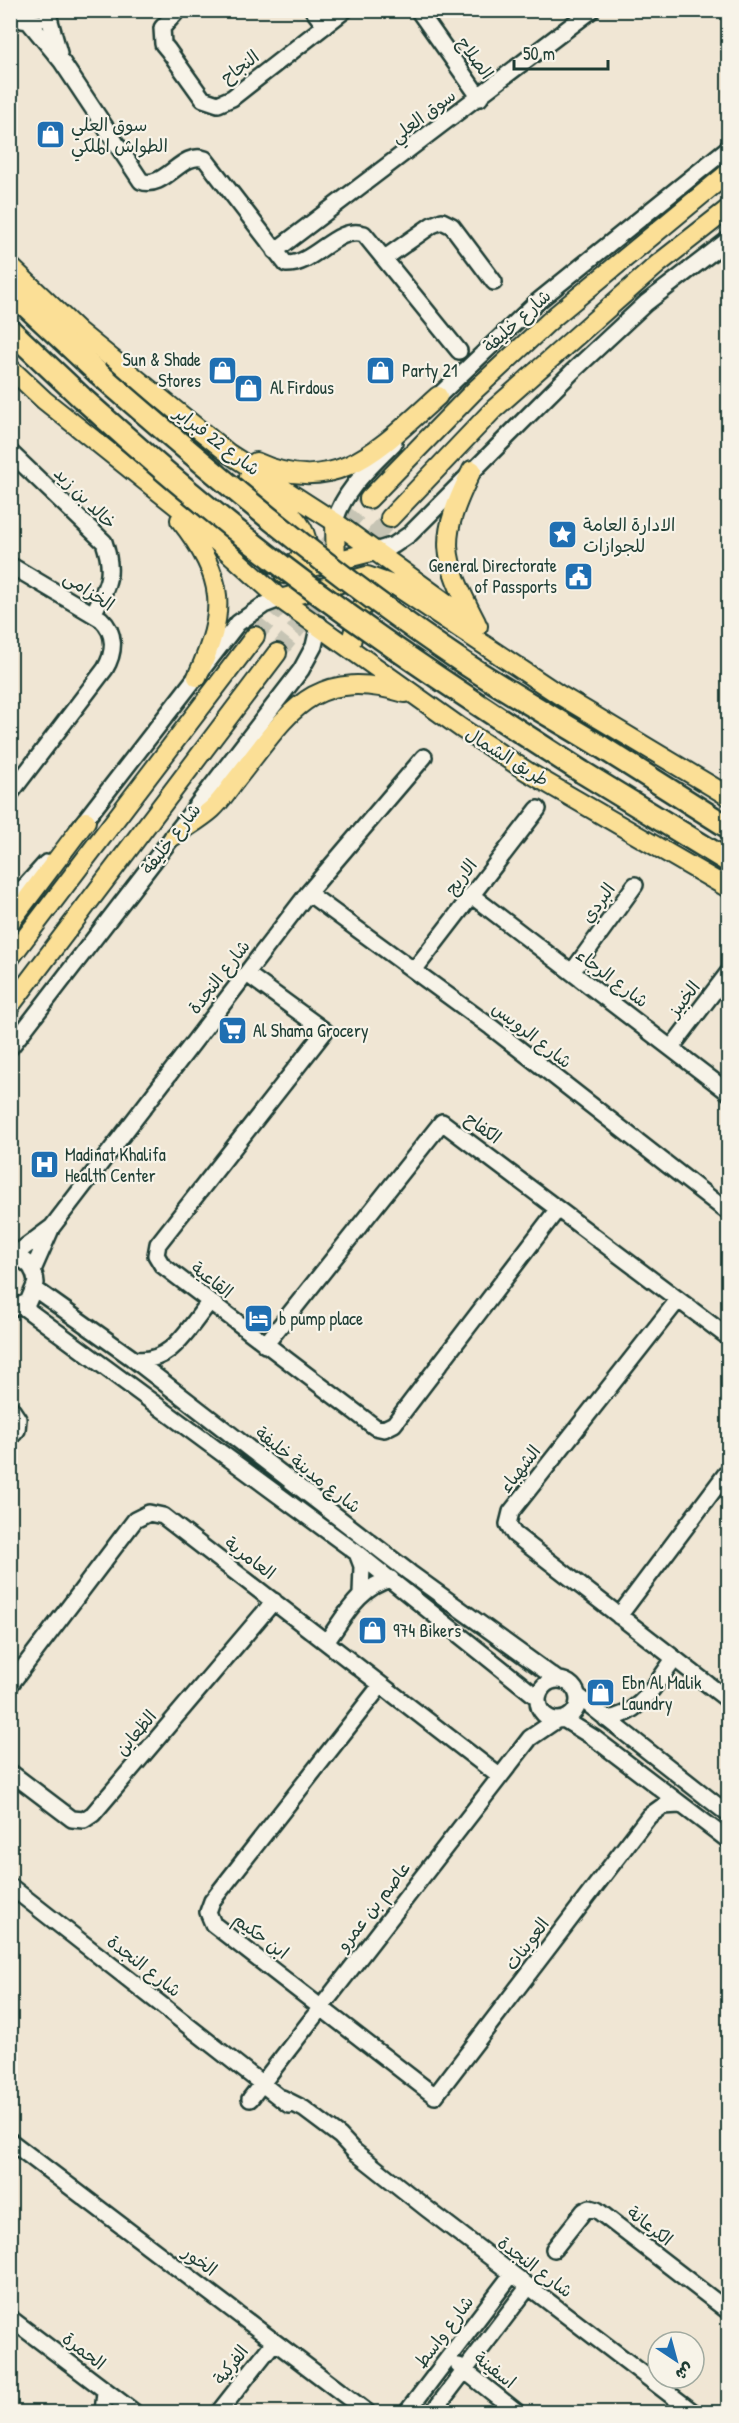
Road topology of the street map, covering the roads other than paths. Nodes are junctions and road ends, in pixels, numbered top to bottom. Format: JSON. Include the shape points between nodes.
{"nodes":[{"id":1,"x":178,"y":10,"type":"edge"},
{"id":2,"x":313,"y":10,"type":"edge"},
{"id":3,"x":345,"y":10,"type":"edge"},
{"id":4,"x":418,"y":10,"type":"edge"},
{"id":5,"x":592,"y":10,"type":"edge"},
{"id":6,"x":49,"y":12,"type":"edge"},
{"id":7,"x":14,"y":13,"type":"edge"},
{"id":8,"x":29,"y":22,"type":"junction"},
{"id":9,"x":325,"y":26,"type":"junction"},
{"id":10,"x":62,"y":62,"type":"junction"},
{"id":11,"x":480,"y":98,"type":"junction"},
{"id":12,"x":729,"y":148,"type":"edge"},
{"id":13,"x":729,"y":173,"type":"edge"},
{"id":14,"x":729,"y":208,"type":"edge"},
{"id":15,"x":729,"y":240,"type":"edge"},
{"id":16,"x":275,"y":251,"type":"junction"},
{"id":17,"x":385,"y":258,"type":"junction"},
{"id":18,"x":10,"y":266,"type":"edge"},
{"id":19,"x":494,"y":282,"type":"dead end"},
{"id":20,"x":10,"y":291,"type":"edge"},
{"id":21,"x":10,"y":330,"type":"edge"},
{"id":22,"x":459,"y":351,"type":"dead end"},
{"id":23,"x":10,"y":368,"type":"edge"},
{"id":24,"x":438,"y":396,"type":"junction"},
{"id":25,"x":205,"y":434,"type":"junction"},
{"id":26,"x":10,"y":452,"type":"edge"},
{"id":27,"x":228,"y":453,"type":"junction"},
{"id":28,"x":472,"y":470,"type":"junction"},
{"id":29,"x":160,"y":495,"type":"junction"},
{"id":30,"x":369,"y":499,"type":"tunnel mouth"},
{"id":31,"x":310,"y":507,"type":"junction"},
{"id":32,"x":184,"y":512,"type":"junction"},
{"id":33,"x":390,"y":518,"type":"tunnel mouth"},
{"id":34,"x":335,"y":522,"type":"junction"},
{"id":35,"x":375,"y":551,"type":"junction"},
{"id":36,"x":336,"y":561,"type":"junction"},
{"id":37,"x":10,"y":565,"type":"edge"},
{"id":38,"x":318,"y":566,"type":"junction"},
{"id":39,"x":250,"y":572,"type":"junction"},
{"id":40,"x":328,"y":586,"type":"junction"},
{"id":41,"x":396,"y":586,"type":"junction"},
{"id":42,"x":280,"y":599,"type":"junction"},
{"id":43,"x":93,"y":614,"type":"junction"},
{"id":44,"x":319,"y":624,"type":"junction"},
{"id":45,"x":478,"y":626,"type":"junction"},
{"id":46,"x":255,"y":636,"type":"tunnel mouth"},
{"id":47,"x":350,"y":646,"type":"junction"},
{"id":48,"x":277,"y":653,"type":"tunnel mouth"},
{"id":49,"x":496,"y":654,"type":"junction"},
{"id":50,"x":197,"y":677,"type":"junction"},
{"id":51,"x":418,"y":696,"type":"junction"},
{"id":52,"x":424,"y":757,"type":"dead end"},
{"id":53,"x":16,"y":775,"type":"edge"},
{"id":54,"x":10,"y":795,"type":"edge"},
{"id":55,"x":729,"y":796,"type":"edge"},
{"id":56,"x":538,"y":809,"type":"dead end"},
{"id":57,"x":86,"y":821,"type":"junction"},
{"id":58,"x":729,"y":827,"type":"edge"},
{"id":59,"x":174,"y":836,"type":"junction"},
{"id":60,"x":729,"y":861,"type":"edge"},
{"id":61,"x":635,"y":885,"type":"dead end"},
{"id":62,"x":729,"y":888,"type":"edge"},
{"id":63,"x":308,"y":893,"type":"junction"},
{"id":64,"x":471,"y":895,"type":"junction"},
{"id":65,"x":10,"y":903,"type":"edge"},
{"id":66,"x":10,"y":922,"type":"edge"},
{"id":67,"x":10,"y":958,"type":"edge"},
{"id":68,"x":415,"y":969,"type":"junction"},
{"id":69,"x":572,"y":972,"type":"junction"},
{"id":70,"x":729,"y":973,"type":"edge"},
{"id":71,"x":247,"y":974,"type":"junction"},
{"id":72,"x":10,"y":1006,"type":"edge"},
{"id":73,"x":10,"y":1048,"type":"edge"},
{"id":74,"x":671,"y":1048,"type":"junction"},
{"id":75,"x":729,"y":1092,"type":"edge"},
{"id":76,"x":557,"y":1210,"type":"junction"},
{"id":77,"x":729,"y":1212,"type":"edge"},
{"id":78,"x":52,"y":1227,"type":"junction"},
{"id":79,"x":12,"y":1256,"type":"edge"},
{"id":80,"x":33,"y":1270,"type":"junction"},
{"id":81,"x":35,"y":1289,"type":"junction"},
{"id":82,"x":678,"y":1300,"type":"junction"},
{"id":83,"x":209,"y":1303,"type":"junction"},
{"id":84,"x":16,"y":1307,"type":"edge"},
{"id":85,"x":729,"y":1337,"type":"edge"},
{"id":86,"x":265,"y":1345,"type":"junction"},
{"id":87,"x":168,"y":1352,"type":"junction"},
{"id":88,"x":132,"y":1359,"type":"junction"},
{"id":89,"x":172,"y":1389,"type":"junction"},
{"id":90,"x":10,"y":1407,"type":"edge"},
{"id":91,"x":10,"y":1438,"type":"edge"},
{"id":92,"x":729,"y":1472,"type":"edge"},
{"id":93,"x":357,"y":1553,"type":"junction"},
{"id":94,"x":391,"y":1579,"type":"junction"},
{"id":95,"x":361,"y":1594,"type":"junction"},
{"id":96,"x":274,"y":1601,"type":"junction"},
{"id":97,"x":619,"y":1616,"type":"junction"},
{"id":98,"x":327,"y":1641,"type":"junction"},
{"id":99,"x":674,"y":1659,"type":"junction"},
{"id":100,"x":558,"y":1680,"type":"junction"},
{"id":101,"x":381,"y":1685,"type":"junction"},
{"id":102,"x":10,"y":1686,"type":"edge"},
{"id":103,"x":578,"y":1696,"type":"junction"},
{"id":104,"x":729,"y":1700,"type":"edge"},
{"id":105,"x":538,"y":1702,"type":"junction"},
{"id":106,"x":642,"y":1703,"type":"junction"},
{"id":107,"x":606,"y":1719,"type":"junction"},
{"id":108,"x":560,"y":1720,"type":"junction"},
{"id":109,"x":530,"y":1738,"type":"junction"},
{"id":110,"x":636,"y":1742,"type":"junction"},
{"id":111,"x":10,"y":1772,"type":"edge"},
{"id":112,"x":499,"y":1776,"type":"junction"},
{"id":113,"x":650,"y":1782,"type":"junction"},
{"id":114,"x":680,"y":1805,"type":"junction"},
{"id":115,"x":729,"y":1814,"type":"edge"},
{"id":116,"x":649,"y":1816,"type":"junction"},
{"id":117,"x":729,"y":1840,"type":"edge"},
{"id":118,"x":10,"y":1886,"type":"edge"},
{"id":119,"x":321,"y":2006,"type":"junction"},
{"id":120,"x":263,"y":2083,"type":"junction"},
{"id":121,"x":435,"y":2096,"type":"joint"},
{"id":122,"x":250,"y":2099,"type":"dead end"},
{"id":123,"x":10,"y":2141,"type":"edge"},
{"id":124,"x":554,"y":2249,"type":"dead end"},
{"id":125,"x":512,"y":2274,"type":"junction"},
{"id":126,"x":529,"y":2286,"type":"junction"},
{"id":127,"x":729,"y":2311,"type":"edge"},
{"id":128,"x":10,"y":2318,"type":"edge"},
{"id":129,"x":25,"y":2330,"type":"junction"},
{"id":130,"x":10,"y":2338,"type":"edge"},
{"id":131,"x":274,"y":2342,"type":"junction"},
{"id":132,"x":449,"y":2358,"type":"junction"},
{"id":133,"x":464,"y":2371,"type":"junction"},
{"id":134,"x":105,"y":2392,"type":"junction"},
{"id":135,"x":103,"y":2412,"type":"edge"},
{"id":136,"x":134,"y":2412,"type":"edge"},
{"id":137,"x":219,"y":2412,"type":"edge"},
{"id":138,"x":367,"y":2412,"type":"edge"},
{"id":139,"x":407,"y":2412,"type":"edge"},
{"id":140,"x":433,"y":2412,"type":"edge"},
{"id":141,"x":517,"y":2412,"type":"edge"},
{"id":142,"x":693,"y":2412,"type":"edge"}],
"edges":[{"from":1,"to":9,"type":"street","name":"النجاح","via":[[162,28],[163,44],[203,99],[218,104],[232,98]]},
{"from":2,"to":9,"type":"street"},
{"from":3,"to":9,"type":"street","name":"النجاح"},
{"from":4,"to":11,"type":"street","name":"الصلاح"},
{"from":5,"to":11,"type":"street","name":"سوق العلي"},
{"from":6,"to":8,"type":"street","via":[[40,21]]},
{"from":6,"to":10,"type":"street"},
{"from":7,"to":8,"type":"street"},
{"from":8,"to":10,"type":"street"},
{"from":10,"to":16,"type":"street","via":[[141,181],[154,182],[192,159],[205,159]]},
{"from":11,"to":16,"type":"street","name":"سوق العلي"},
{"from":12,"to":24,"type":"street","name":"شارع خليفة","via":[[537,302]]},
{"from":13,"to":30,"type":"main road","name":"شارع خليفة","via":[[555,316],[475,390]]},
{"from":14,"to":33,"type":"main road","via":[[658,264],[494,410]]},
{"from":15,"to":28,"type":"street","via":[[646,303]]},
{"from":16,"to":17,"type":"street","via":[[286,264],[296,264],[356,232],[364,234]]},
{"from":17,"to":19,"type":"street","via":[[442,221],[452,226]]},
{"from":17,"to":22,"type":"street"},
{"from":18,"to":25,"type":"main road","name":"شارع 22 فبراير","via":[[87,338]]},
{"from":20,"to":58,"type":"highway","name":"شارع 22 فبراير","bridge":true,"via":[[226,484],[370,597],[464,663]]},
{"from":21,"to":60,"type":"highway","bridge":true,"via":[[193,495],[353,618],[449,687]]},
{"from":23,"to":29,"type":"main road"},
{"from":24,"to":25,"type":"main road","via":[[368,456],[337,472],[284,473],[236,453]]},
{"from":24,"to":34,"type":"street","name":"شارع خليفة","via":[[357,482]]},
{"from":25,"to":27,"type":"main road","name":"شارع 22 فبراير"},
{"from":26,"to":43,"type":"street","name":"خالد بن زيد","via":[[104,542],[111,562],[110,577]]},
{"from":27,"to":31,"type":"main road","name":"شارع 22 فبراير"},
{"from":27,"to":32,"type":"main road","via":[[304,528],[304,554],[294,563],[273,564],[216,526]]},
{"from":28,"to":35,"type":"street","via":[[411,534]]},
{"from":28,"to":45,"type":"main road","via":[[456,502],[447,540],[453,577]]},
{"from":29,"to":32,"type":"main road"},
{"from":29,"to":50,"type":"main road","via":[[201,551],[217,589],[215,636]]},
{"from":31,"to":34,"type":"main road","name":"شارع 22 فبراير"},
{"from":31,"to":38,"type":"main road"},
{"from":32,"to":39,"type":"main road"},
{"from":34,"to":35,"type":"main road","name":"شارع 22 فبراير"},
{"from":34,"to":36,"type":"main road"},
{"from":35,"to":36,"type":"main road"},
{"from":35,"to":45,"type":"main road","name":"شارع 22 فبراير"},
{"from":36,"to":38,"type":"main road"},
{"from":36,"to":40,"type":"main road"},
{"from":37,"to":43,"type":"street","name":"الخزامى"},
{"from":38,"to":39,"type":"main road","via":[[281,574]]},
{"from":38,"to":40,"type":"main road"},
{"from":39,"to":42,"type":"main road","name":"طريق الشمال"},
{"from":40,"to":41,"type":"main road","via":[[366,576]]},
{"from":40,"to":42,"type":"main road"},
{"from":40,"to":44,"type":"main road"},
{"from":40,"to":47,"type":"main road"},
{"from":41,"to":47,"type":"main road","via":[[376,594],[359,610]]},
{"from":41,"to":49,"type":"main road"},
{"from":42,"to":44,"type":"main road","name":"طريق الشمال"},
{"from":42,"to":50,"type":"street","via":[[238,623]]},
{"from":43,"to":53,"type":"street","name":"الخزامى","via":[[106,624],[112,636],[113,649],[105,669]]},
{"from":44,"to":47,"type":"main road","name":"طريق الشمال"},
{"from":44,"to":59,"type":"street","name":"شارع خليفة","via":[[314,646],[301,670]]},
{"from":45,"to":49,"type":"main road"},
{"from":46,"to":67,"type":"main road"},
{"from":47,"to":51,"type":"main road","name":"طريق الشمال"},
{"from":48,"to":72,"type":"main road","name":"شارع خليفة"},
{"from":49,"to":55,"type":"main road"},
{"from":50,"to":57,"type":"street"},
{"from":51,"to":59,"type":"main road","via":[[364,684],[314,693],[294,707],[213,809]]},
{"from":51,"to":62,"type":"main road","name":"طريق الشمال","via":[[528,771]]},
{"from":52,"to":63,"type":"street","name":"شارع النجدة"},
{"from":53,"to":54,"type":"street"},
{"from":56,"to":64,"type":"street","name":"الاريج"},
{"from":57,"to":65,"type":"street"},
{"from":57,"to":66,"type":"main road"},
{"from":59,"to":73,"type":"street","name":"شارع خليفة"},
{"from":61,"to":69,"type":"street","name":"البردي"},
{"from":63,"to":68,"type":"street","name":"شارع الرويس"},
{"from":63,"to":71,"type":"street","name":"شارع النجدة"},
{"from":64,"to":68,"type":"street","name":"الاريج"},
{"from":64,"to":69,"type":"street","name":"شارع الرجاء"},
{"from":68,"to":77,"type":"street","name":"شارع الرويس"},
{"from":69,"to":74,"type":"street","name":"شارع الرجاء"},
{"from":70,"to":74,"type":"street","name":"الخبيز"},
{"from":71,"to":78,"type":"street","name":"شارع النجدة"},
{"from":71,"to":83,"type":"street","name":"القاعية","via":[[324,1031],[158,1244],[156,1256],[162,1265]]},
{"from":74,"to":75,"type":"street","name":"شارع الرجاء"},
{"from":76,"to":82,"type":"street","name":"الكفاح"},
{"from":76,"to":86,"type":"street","name":"القاعية","via":[[394,1424],[384,1430]]},
{"from":76,"to":86,"type":"street","name":"الكفاح","via":[[442,1122]]},
{"from":78,"to":79,"type":"street","name":"شارع النجدة"},
{"from":78,"to":80,"type":"street","name":"شارع النجدة"},
{"from":79,"to":80,"type":"street","via":[[25,1261]]},
{"from":80,"to":81,"type":"street"},
{"from":81,"to":84,"type":"street"},
{"from":81,"to":88,"type":"street","name":"شارع مدينة خليفة"},
{"from":82,"to":85,"type":"street","name":"الكفاح"},
{"from":82,"to":97,"type":"street","name":"الشهباء","via":[[511,1512],[508,1524],[514,1534]]},
{"from":83,"to":86,"type":"street","name":"القاعية"},
{"from":83,"to":87,"type":"street"},
{"from":84,"to":93,"type":"street","name":"شارع مدينة خليفة"},
{"from":87,"to":88,"type":"street","via":[[157,1359]]},
{"from":87,"to":89,"type":"street","via":[[165,1372]]},
{"from":88,"to":89,"type":"street","name":"شارع مدينة خليفة"},
{"from":89,"to":100,"type":"street","name":"شارع مدينة خليفة","via":[[410,1573]]},
{"from":90,"to":91,"type":"street","via":[[18,1419],[17,1430]]},
{"from":92,"to":97,"type":"street"},
{"from":93,"to":94,"type":"street","name":"شارع مدينة خليفة"},
{"from":93,"to":95,"type":"street","via":[[362,1566]]},
{"from":94,"to":95,"type":"street"},
{"from":94,"to":105,"type":"street","name":"شارع مدينة خليفة"},
{"from":95,"to":98,"type":"street"},
{"from":96,"to":98,"type":"street","name":"العامرية"},
{"from":96,"to":102,"type":"street","name":"العامرية","via":[[163,1516],[149,1513],[135,1520]]},
{"from":96,"to":111,"type":"street","name":"الظعاين","via":[[84,1820],[72,1819]]},
{"from":97,"to":99,"type":"street","name":"الشهباء"},
{"from":98,"to":101,"type":"street","name":"العامرية"},
{"from":99,"to":104,"type":"street","name":"الشهباء"},
{"from":99,"to":106,"type":"street"},
{"from":100,"to":103,"type":"street","via":[[573,1686]]},
{"from":100,"to":105,"type":"street","via":[[544,1685]]},
{"from":101,"to":112,"type":"street","name":"العامرية"},
{"from":101,"to":119,"type":"street","name":"ابن حكيم","via":[[212,1901],[208,1912],[213,1924]]},
{"from":103,"to":107,"type":"street"},
{"from":103,"to":108,"type":"street","via":[[576,1711]]},
{"from":105,"to":108,"type":"street","via":[[545,1716]]},
{"from":105,"to":109,"type":"street","name":"عاصم بن عمرو"},
{"from":106,"to":107,"type":"street","via":[[626,1715]]},
{"from":106,"to":110,"type":"street","via":[[636,1722]]},
{"from":107,"to":110,"type":"street"},
{"from":108,"to":109,"type":"street","name":"عاصم بن عمرو"},
{"from":108,"to":113,"type":"street","via":[[594,1738]]},
{"from":109,"to":112,"type":"street","name":"عاصم بن عمرو"},
{"from":110,"to":115,"type":"street"},
{"from":112,"to":119,"type":"street","name":"عاصم بن عمرو"},
{"from":113,"to":114,"type":"street"},
{"from":113,"to":116,"type":"street","via":[[653,1793]]},
{"from":114,"to":116,"type":"street","via":[[663,1806]]},
{"from":114,"to":117,"type":"street"},
{"from":116,"to":121,"type":"street","name":"العوينات"},
{"from":118,"to":120,"type":"street","name":"شارع النجدة"},
{"from":119,"to":120,"type":"street","name":"عاصم بن عمرو"},
{"from":119,"to":121,"type":"street","name":"ابن حكيم"},
{"from":120,"to":122,"type":"street","name":"عاصم بن عمرو"},
{"from":120,"to":125,"type":"street","name":"شارع النجدة","via":[[330,2139],[354,2151]]},
{"from":123,"to":131,"type":"street","name":"الخور"},
{"from":124,"to":127,"type":"street","name":"الكرعانة","via":[[584,2211],[597,2210]]},
{"from":125,"to":126,"type":"street","name":"شارع النجدة"},
{"from":125,"to":132,"type":"street","name":"شارع واسط"},
{"from":126,"to":133,"type":"street"},
{"from":126,"to":142,"type":"street","name":"شارع النجدة"},
{"from":128,"to":129,"type":"street","name":"الحمرة"},
{"from":129,"to":130,"type":"street"},
{"from":129,"to":134,"type":"street","name":"الحمرة"},
{"from":131,"to":137,"type":"street","name":"الفركية"},
{"from":131,"to":138,"type":"street","name":"الخور"},
{"from":132,"to":133,"type":"street","name":"اسفينة"},
{"from":132,"to":139,"type":"street","name":"شارع واسط"},
{"from":133,"to":140,"type":"street"},
{"from":133,"to":141,"type":"street","name":"اسفينة"},
{"from":134,"to":135,"type":"street"},
{"from":134,"to":136,"type":"street","name":"الحمرة"}]}
